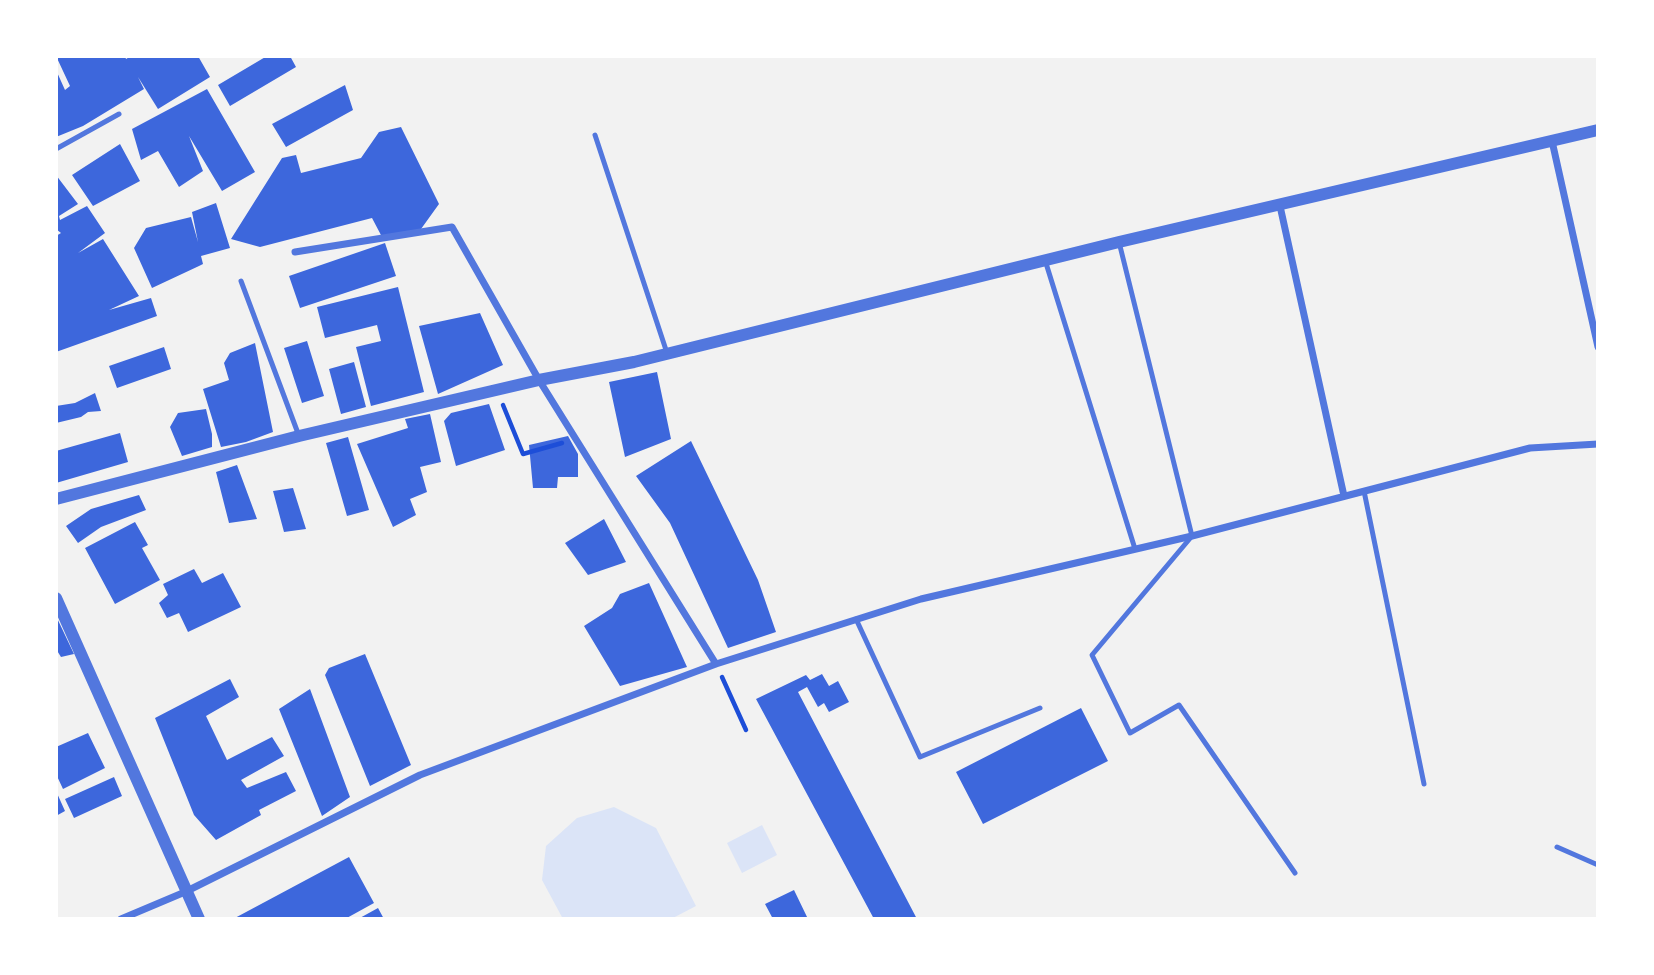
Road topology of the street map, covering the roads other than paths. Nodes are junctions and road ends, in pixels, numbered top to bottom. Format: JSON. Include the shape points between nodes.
{"nodes":[{"id":1,"x":119,"y":114,"type":"dead end"},
{"id":2,"x":1598,"y":130,"type":"edge"},
{"id":3,"x":595,"y":135,"type":"dead end"},
{"id":4,"x":1552,"y":141,"type":"junction"},
{"id":5,"x":56,"y":149,"type":"edge"},
{"id":6,"x":1280,"y":206,"type":"junction"},
{"id":7,"x":1119,"y":242,"type":"junction"},
{"id":8,"x":295,"y":252,"type":"dead end"},
{"id":9,"x":1045,"y":260,"type":"junction"},
{"id":10,"x":242,"y":281,"type":"dead end"},
{"id":11,"x":1598,"y":347,"type":"edge"},
{"id":12,"x":667,"y":353,"type":"junction"},
{"id":13,"x":539,"y":380,"type":"junction"},
{"id":14,"x":299,"y":436,"type":"junction"},
{"id":15,"x":1598,"y":444,"type":"edge"},
{"id":16,"x":1364,"y":491,"type":"junction"},
{"id":17,"x":1344,"y":496,"type":"junction"},
{"id":18,"x":56,"y":499,"type":"edge"},
{"id":19,"x":1192,"y":536,"type":"junction"},
{"id":20,"x":1136,"y":549,"type":"junction"},
{"id":21,"x":56,"y":598,"type":"edge"},
{"id":22,"x":856,"y":619,"type":"junction"},
{"id":23,"x":716,"y":664,"type":"junction"},
{"id":24,"x":1040,"y":708,"type":"dead end"},
{"id":25,"x":1424,"y":784,"type":"dead end"},
{"id":26,"x":1557,"y":847,"type":"dead end"},
{"id":27,"x":1598,"y":864,"type":"edge"},
{"id":28,"x":1295,"y":873,"type":"dead end"},
{"id":29,"x":185,"y":892,"type":"junction"},
{"id":30,"x":121,"y":919,"type":"edge"},
{"id":31,"x":198,"y":919,"type":"edge"}],
"edges":[{"from":1,"to":5,"type":"lane"},
{"from":2,"to":4,"type":"street"},
{"from":3,"to":12,"type":"lane"},
{"from":4,"to":6,"type":"street"},
{"from":4,"to":11,"type":"street"},
{"from":6,"to":7,"type":"street"},
{"from":6,"to":17,"type":"street"},
{"from":7,"to":9,"type":"street"},
{"from":7,"to":19,"type":"lane"},
{"from":8,"to":13,"type":"street","via":[[452,227]]},
{"from":9,"to":12,"type":"street"},
{"from":9,"to":20,"type":"lane"},
{"from":10,"to":14,"type":"lane"},
{"from":12,"to":13,"type":"street"},
{"from":13,"to":14,"type":"street"},
{"from":13,"to":23,"type":"street"},
{"from":14,"to":18,"type":"street"},
{"from":15,"to":16,"type":"street","via":[[1530,447]]},
{"from":16,"to":17,"type":"street"},
{"from":16,"to":25,"type":"lane"},
{"from":17,"to":19,"type":"street"},
{"from":19,"to":20,"type":"street"},
{"from":19,"to":28,"type":"lane","via":[[1092,655],[1130,733],[1179,705]]},
{"from":20,"to":22,"type":"street","via":[[921,599]]},
{"from":21,"to":29,"type":"street"},
{"from":22,"to":23,"type":"street"},
{"from":22,"to":24,"type":"lane","via":[[920,757]]},
{"from":23,"to":29,"type":"street","via":[[420,775]]},
{"from":26,"to":27,"type":"lane"},
{"from":29,"to":30,"type":"street"},
{"from":29,"to":31,"type":"street"}]}
